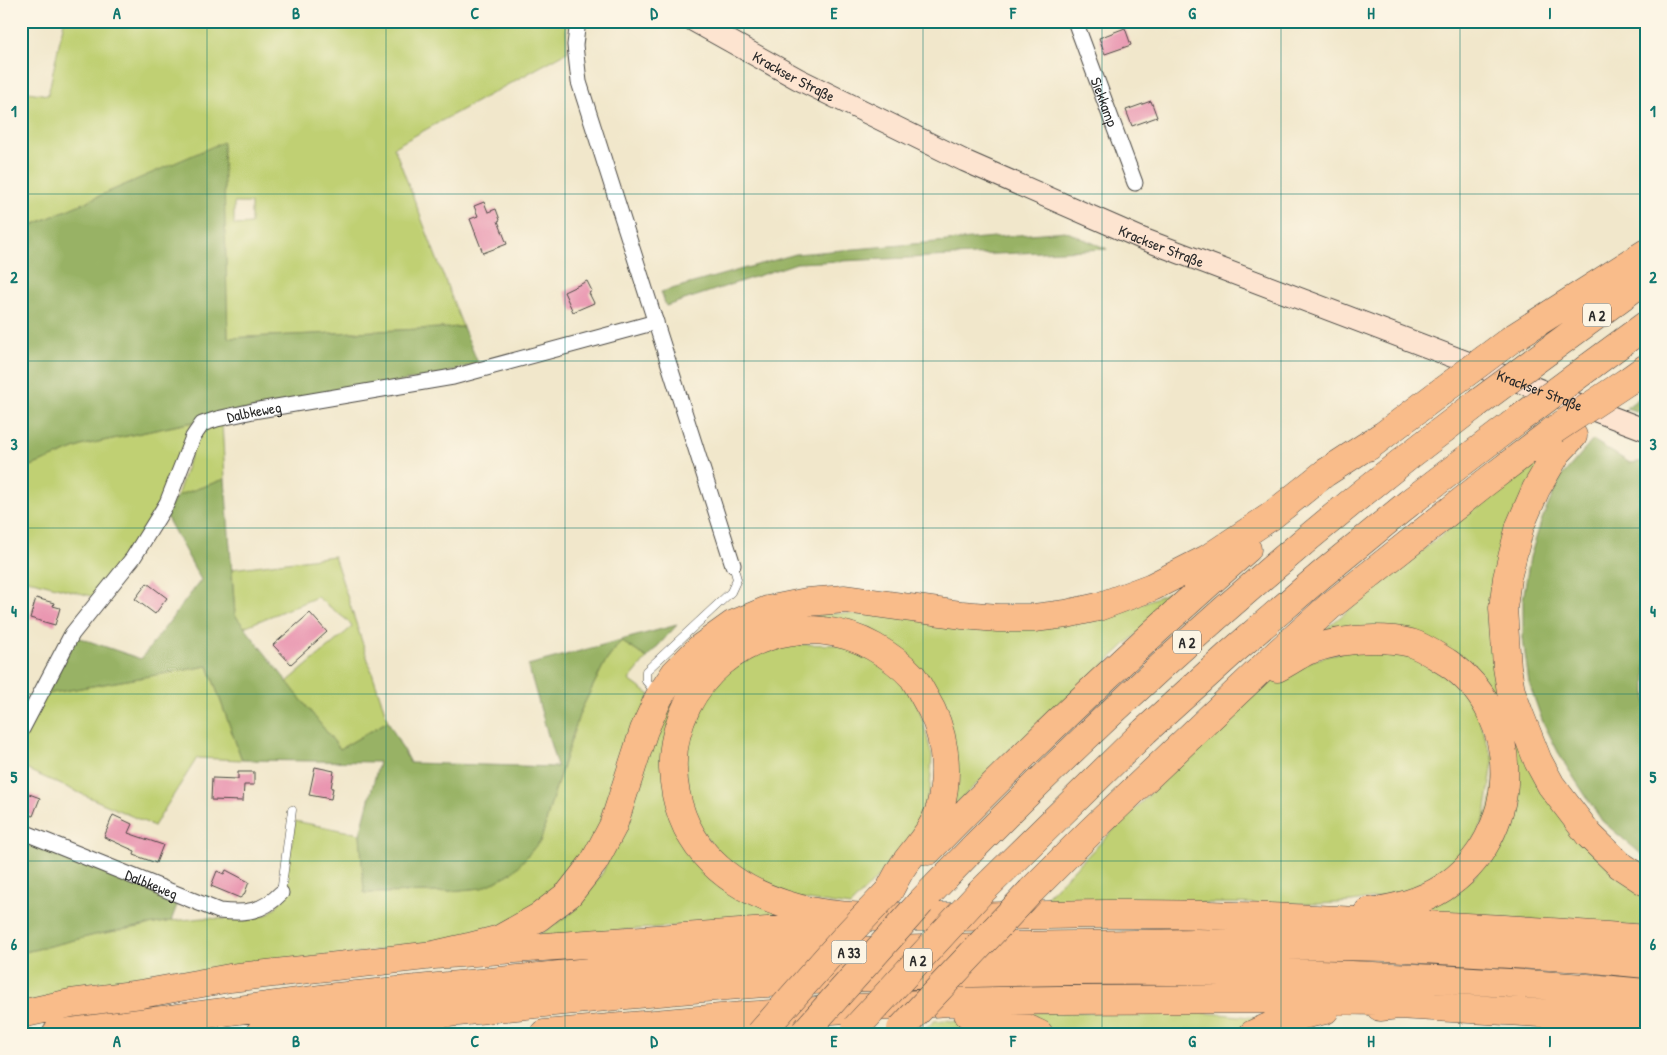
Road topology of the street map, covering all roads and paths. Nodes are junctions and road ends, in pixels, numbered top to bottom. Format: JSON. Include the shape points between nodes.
{"nodes":[{"id":1,"x":578,"y":21,"type":"edge"},
{"id":2,"x":694,"y":21,"type":"edge"},
{"id":3,"x":1075,"y":21,"type":"edge"},
{"id":4,"x":1135,"y":183,"type":"dead end"},
{"id":5,"x":1646,"y":253,"type":"edge"},
{"id":6,"x":1646,"y":279,"type":"edge"},
{"id":7,"x":656,"y":322,"type":"junction"},
{"id":8,"x":1646,"y":325,"type":"edge"},
{"id":9,"x":1637,"y":375,"type":"edge"},
{"id":10,"x":1646,"y":430,"type":"edge"},
{"id":11,"x":1564,"y":433,"type":"junction"},
{"id":12,"x":1382,"y":436,"type":"junction"},
{"id":13,"x":733,"y":565,"type":"joint"},
{"id":14,"x":1236,"y":694,"type":"junction"},
{"id":15,"x":658,"y":697,"type":"junction"},
{"id":16,"x":21,"y":732,"type":"edge"},
{"id":17,"x":292,"y":810,"type":"dead end"},
{"id":18,"x":21,"y":831,"type":"edge"},
{"id":19,"x":1646,"y":882,"type":"edge"},
{"id":20,"x":889,"y":891,"type":"junction"},
{"id":21,"x":281,"y":893,"type":"joint"},
{"id":22,"x":930,"y":910,"type":"junction"},
{"id":23,"x":1294,"y":917,"type":"junction"},
{"id":24,"x":1646,"y":938,"type":"edge"},
{"id":25,"x":434,"y":955,"type":"junction"},
{"id":26,"x":1646,"y":964,"type":"edge"},
{"id":27,"x":1646,"y":993,"type":"edge"},
{"id":28,"x":1398,"y":1005,"type":"junction"},
{"id":29,"x":21,"y":1014,"type":"edge"},
{"id":30,"x":1646,"y":1019,"type":"edge"},
{"id":31,"x":856,"y":1023,"type":"edge"},
{"id":32,"x":899,"y":1031,"type":"edge"},
{"id":33,"x":804,"y":1033,"type":"edge"},
{"id":34,"x":56,"y":1034,"type":"edge"},
{"id":35,"x":259,"y":1034,"type":"edge"},
{"id":36,"x":544,"y":1034,"type":"edge"},
{"id":37,"x":760,"y":1034,"type":"edge"},
{"id":38,"x":1039,"y":1034,"type":"edge"},
{"id":39,"x":1254,"y":1034,"type":"edge"}],
"edges":[{"from":1,"to":7,"type":"street","via":[[575,45],[579,82]]},
{"from":2,"to":10,"type":"street","name":"Krackser Straße","via":[[798,79],[965,161],[1143,239]]},
{"from":3,"to":4,"type":"street","name":"Siekkamp"},
{"from":5,"to":12,"type":"highway","bridge":true,"via":[[1513,338]]},
{"from":6,"to":22,"type":"highway","number":"A 2","bridge":true,"via":[[1344,507],[1197,634],[1081,740],[970,851]]},
{"from":7,"to":13,"type":"street"},
{"from":7,"to":16,"type":"street","name":"Dalbkeweg","via":[[453,378],[253,411],[202,424],[168,503],[133,558],[72,634]]},
{"from":8,"to":31,"type":"highway","number":"A 2","bridge":true,"via":[[1409,503],[1231,653],[1145,731],[981,892]]},
{"from":9,"to":11,"type":"highway","bridge":true},
{"from":11,"to":14,"type":"highway","via":[[1481,486],[1329,607]]},
{"from":11,"to":19,"type":"highway","via":[[1518,534],[1507,578],[1503,608],[1511,690],[1538,761],[1551,785],[1589,835],[1620,865]]},
{"from":12,"to":15,"type":"highway","via":[[1324,473],[1235,542],[1181,573],[1125,598],[1098,607],[1034,618],[962,616],[845,599],[806,602],[768,610],[732,625],[700,648],[675,673]]},
{"from":12,"to":20,"type":"highway","via":[[1181,607],[1010,767]]},
{"from":13,"to":15,"type":"lane","via":[[737,579],[731,592],[646,672],[646,681]]},
{"from":14,"to":23,"type":"highway","via":[[1314,649],[1359,639],[1389,639],[1433,653],[1456,668],[1474,686],[1495,723],[1503,745],[1504,787],[1500,813],[1479,854],[1463,873],[1443,889],[1388,909]]},
{"from":14,"to":32,"type":"highway","bridge":true,"via":[[1030,890]]},
{"from":15,"to":25,"type":"highway","via":[[613,826],[594,862],[569,894],[539,918],[500,938]]},
{"from":17,"to":21,"type":"lane"},
{"from":18,"to":21,"type":"street","name":"Dalbkeweg","via":[[219,911],[252,912],[269,904]]},
{"from":20,"to":22,"type":"highway","via":[[939,812],[944,786],[941,735],[932,710],[912,677],[890,656],[867,643],[818,630],[787,632],[761,639],[734,652],[710,672],[693,694],[676,738],[672,765],[675,794],[682,818],[699,847],[731,880],[785,905],[817,913],[857,917]]},
{"from":20,"to":37,"type":"highway","bridge":true},
{"from":22,"to":23,"type":"highway"},
{"from":22,"to":25,"type":"highway"},
{"from":22,"to":33,"type":"highway","number":"A 2","bridge":true},
{"from":23,"to":24,"type":"highway"},
{"from":25,"to":29,"type":"highway","via":[[230,978]]},
{"from":26,"to":34,"type":"highway","number":"A 33","via":[[1386,947],[1196,943],[807,953],[336,998]]},
{"from":27,"to":35,"type":"highway","number":"A 33","via":[[1273,972],[973,973],[782,982],[661,992]]},
{"from":28,"to":30,"type":"highway"},
{"from":28,"to":31,"type":"highway","via":[[1377,1001],[1251,999],[948,1002]]},
{"from":28,"to":39,"type":"highway","via":[[1316,1011],[1289,1018]]},
{"from":31,"to":36,"type":"highway","via":[[734,1016]]},
{"from":31,"to":38,"type":"highway","via":[[954,1012],[997,1018]]}]}
